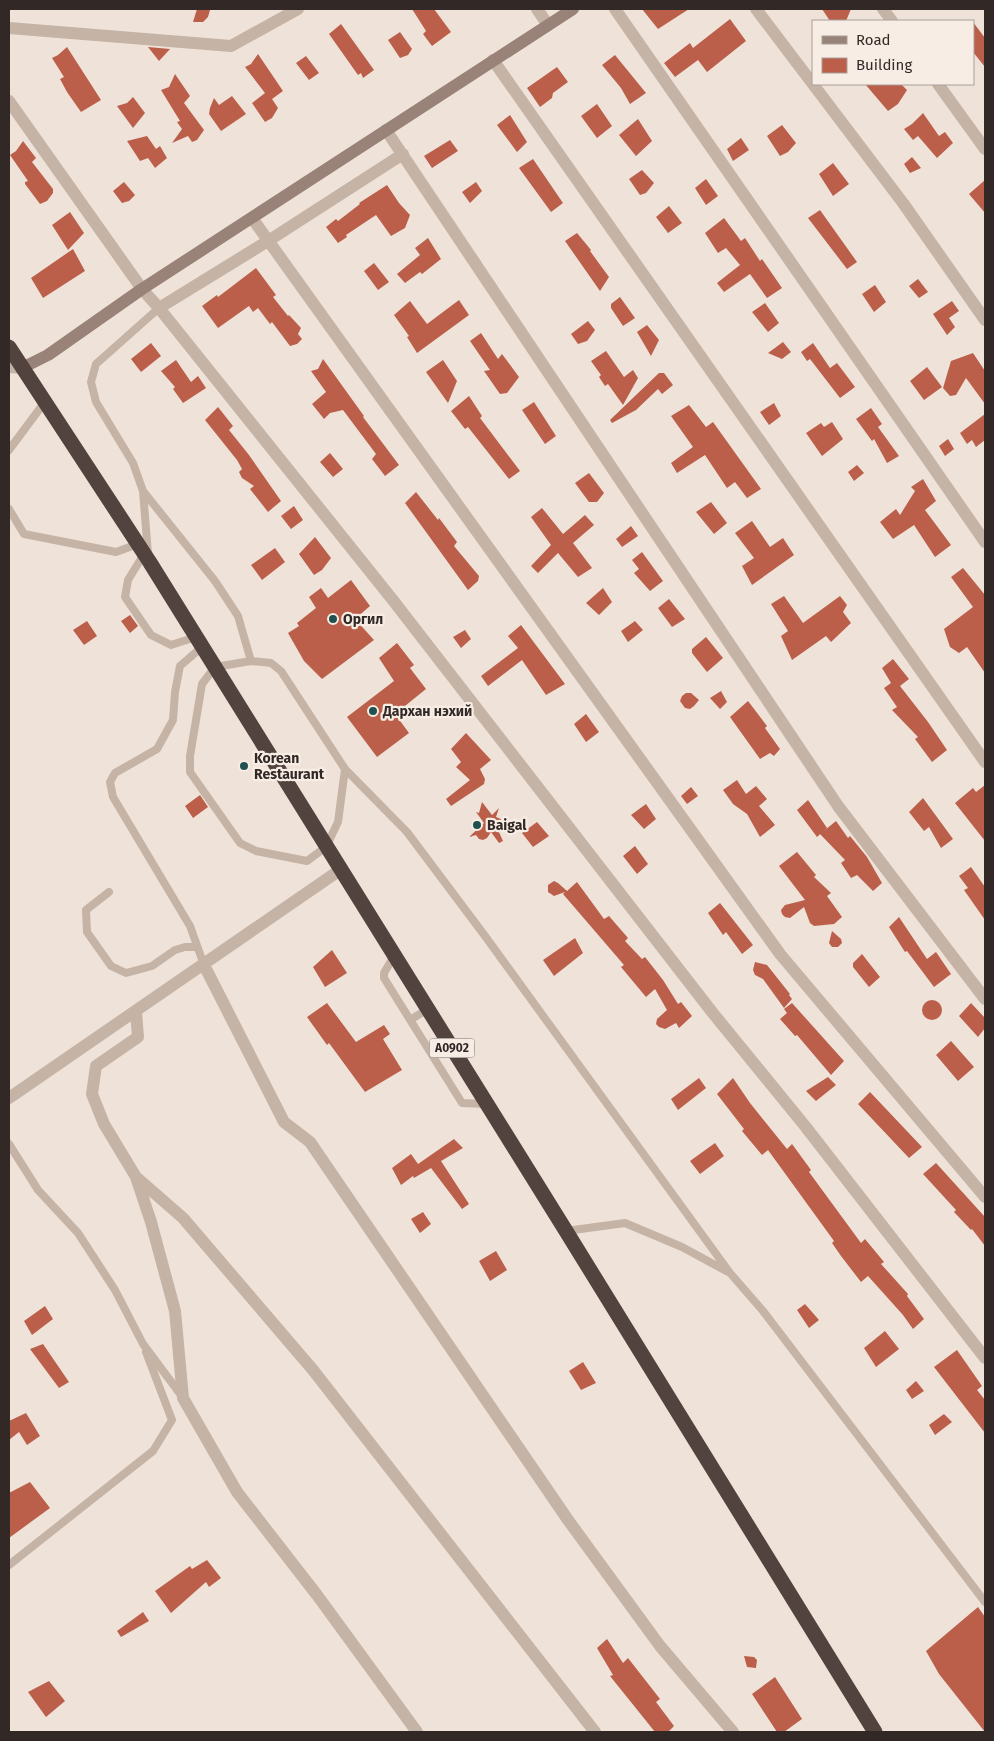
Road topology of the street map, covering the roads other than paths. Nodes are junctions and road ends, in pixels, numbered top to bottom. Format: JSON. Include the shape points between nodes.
{"nodes":[{"id":1,"x":298,"y":9,"type":"edge"},
{"id":2,"x":537,"y":9,"type":"edge"},
{"id":3,"x":573,"y":9,"type":"edge"},
{"id":4,"x":615,"y":9,"type":"edge"},
{"id":5,"x":756,"y":9,"type":"edge"},
{"id":6,"x":883,"y":9,"type":"edge"},
{"id":7,"x":891,"y":20,"type":"edge"},
{"id":8,"x":548,"y":25,"type":"junction"},
{"id":9,"x":9,"y":28,"type":"edge"},
{"id":10,"x":494,"y":60,"type":"junction"},
{"id":11,"x":812,"y":83,"type":"edge"},
{"id":12,"x":814,"y":85,"type":"edge"},
{"id":13,"x":939,"y":85,"type":"edge"},
{"id":14,"x":9,"y":101,"type":"edge"},
{"id":15,"x":386,"y":130,"type":"junction"},
{"id":16,"x":985,"y":149,"type":"edge"},
{"id":17,"x":403,"y":154,"type":"junction"},
{"id":18,"x":252,"y":218,"type":"junction"},
{"id":19,"x":268,"y":241,"type":"junction"},
{"id":20,"x":142,"y":289,"type":"junction"},
{"id":21,"x":159,"y":308,"type":"junction"},
{"id":22,"x":985,"y":320,"type":"edge"},
{"id":23,"x":9,"y":347,"type":"edge"},
{"id":24,"x":15,"y":367,"type":"edge"},
{"id":25,"x":44,"y":403,"type":"junction"},
{"id":26,"x":9,"y":450,"type":"edge"},
{"id":27,"x":143,"y":491,"type":"junction"},
{"id":28,"x":9,"y":509,"type":"edge"},
{"id":29,"x":985,"y":542,"type":"edge"},
{"id":30,"x":144,"y":553,"type":"junction"},
{"id":31,"x":199,"y":642,"type":"junction"},
{"id":32,"x":250,"y":661,"type":"junction"},
{"id":33,"x":214,"y":667,"type":"junction"},
{"id":34,"x":985,"y":762,"type":"edge"},
{"id":35,"x":345,"y":769,"type":"junction"},
{"id":36,"x":326,"y":847,"type":"junction"},
{"id":37,"x":340,"y":870,"type":"junction"},
{"id":38,"x":108,"y":892,"type":"dead end"},
{"id":39,"x":197,"y":947,"type":"junction"},
{"id":40,"x":394,"y":956,"type":"junction"},
{"id":41,"x":204,"y":965,"type":"junction"},
{"id":42,"x":985,"y":999,"type":"edge"},
{"id":43,"x":428,"y":1009,"type":"junction"},
{"id":44,"x":136,"y":1012,"type":"junction"},
{"id":45,"x":410,"y":1020,"type":"junction"},
{"id":46,"x":9,"y":1098,"type":"edge"},
{"id":47,"x":486,"y":1104,"type":"junction"},
{"id":48,"x":9,"y":1144,"type":"edge"},
{"id":49,"x":136,"y":1177,"type":"junction"},
{"id":50,"x":985,"y":1197,"type":"edge"},
{"id":51,"x":566,"y":1232,"type":"junction"},
{"id":52,"x":730,"y":1273,"type":"junction"},
{"id":53,"x":142,"y":1344,"type":"junction"},
{"id":54,"x":985,"y":1358,"type":"edge"},
{"id":55,"x":183,"y":1398,"type":"junction"},
{"id":56,"x":9,"y":1565,"type":"edge"},
{"id":57,"x":985,"y":1602,"type":"edge"},
{"id":58,"x":872,"y":1731,"type":"edge"},
{"id":59,"x":417,"y":1732,"type":"edge"},
{"id":60,"x":595,"y":1732,"type":"edge"},
{"id":61,"x":733,"y":1732,"type":"edge"}],
"edges":[{"from":1,"to":9,"type":"street","via":[[231,46]]},
{"from":2,"to":8,"type":"street"},
{"from":3,"to":8,"type":"street"},
{"from":4,"to":29,"type":"street"},
{"from":5,"to":11,"type":"street"},
{"from":6,"to":7,"type":"street"},
{"from":8,"to":10,"type":"street"},
{"from":10,"to":15,"type":"street"},
{"from":10,"to":34,"type":"street"},
{"from":12,"to":22,"type":"street","via":[[903,203]]},
{"from":13,"to":16,"type":"street"},
{"from":14,"to":20,"type":"street"},
{"from":15,"to":17,"type":"street"},
{"from":15,"to":18,"type":"street"},
{"from":17,"to":19,"type":"street"},
{"from":17,"to":42,"type":"street","via":[[838,806]]},
{"from":18,"to":19,"type":"street"},
{"from":18,"to":20,"type":"street"},
{"from":19,"to":21,"type":"street"},
{"from":19,"to":50,"type":"street","via":[[780,954]]},
{"from":20,"to":21,"type":"street"},
{"from":20,"to":24,"type":"street","via":[[48,356]]},
{"from":21,"to":27,"type":"lane","via":[[96,364],[90,382],[96,402],[133,463]]},
{"from":21,"to":54,"type":"street","via":[[392,599]]},
{"from":23,"to":24,"type":"highway","number":"A0902"},
{"from":24,"to":25,"type":"highway","number":"A0902"},
{"from":25,"to":26,"type":"lane"},
{"from":25,"to":30,"type":"highway","number":"A0902"},
{"from":27,"to":30,"type":"lane"},
{"from":27,"to":32,"type":"lane","via":[[215,581],[238,616]]},
{"from":28,"to":30,"type":"lane","via":[[24,534],[116,552]]},
{"from":30,"to":31,"type":"highway","number":"A0902"},
{"from":30,"to":31,"type":"lane","via":[[128,580],[125,597],[150,635],[171,645]]},
{"from":31,"to":33,"type":"highway","number":"A0902"},
{"from":31,"to":39,"type":"lane","via":[[180,666],[173,720],[156,749],[115,773],[110,782],[113,797],[190,926]]},
{"from":32,"to":33,"type":"lane"},
{"from":32,"to":35,"type":"lane","via":[[271,663],[281,671]]},
{"from":33,"to":36,"type":"highway","number":"A0902"},
{"from":33,"to":36,"type":"lane","via":[[202,684],[190,772],[240,843],[256,851],[307,861]]},
{"from":35,"to":36,"type":"lane","via":[[338,822]]},
{"from":35,"to":52,"type":"lane","via":[[407,832]]},
{"from":36,"to":37,"type":"highway","number":"A0902"},
{"from":37,"to":40,"type":"highway","number":"A0902"},
{"from":37,"to":41,"type":"street"},
{"from":38,"to":39,"type":"lane","via":[[86,910],[87,932],[112,966],[126,973],[152,966],[175,950]]},
{"from":39,"to":41,"type":"lane"},
{"from":40,"to":43,"type":"highway","number":"A0902"},
{"from":40,"to":45,"type":"lane","via":[[384,978]]},
{"from":41,"to":44,"type":"street"},
{"from":41,"to":61,"type":"street","via":[[284,1122],[310,1142],[568,1520],[660,1646]]},
{"from":43,"to":45,"type":"lane"},
{"from":43,"to":47,"type":"highway","number":"A0902"},
{"from":44,"to":46,"type":"street"},
{"from":44,"to":49,"type":"street","via":[[138,1037],[96,1066],[92,1094],[104,1124]]},
{"from":45,"to":47,"type":"lane","via":[[462,1103]]},
{"from":47,"to":51,"type":"highway","number":"A0902"},
{"from":48,"to":53,"type":"lane","via":[[38,1190],[78,1233],[115,1290]]},
{"from":49,"to":55,"type":"street","via":[[175,1311]]},
{"from":49,"to":60,"type":"street","via":[[183,1218],[313,1370]]},
{"from":51,"to":52,"type":"lane","via":[[625,1223],[682,1247]]},
{"from":51,"to":58,"type":"highway","number":"A0902"},
{"from":52,"to":57,"type":"lane","via":[[763,1311]]},
{"from":53,"to":55,"type":"lane"},
{"from":53,"to":56,"type":"lane","via":[[172,1420],[153,1451]]},
{"from":55,"to":59,"type":"street","via":[[237,1492]]}]}
